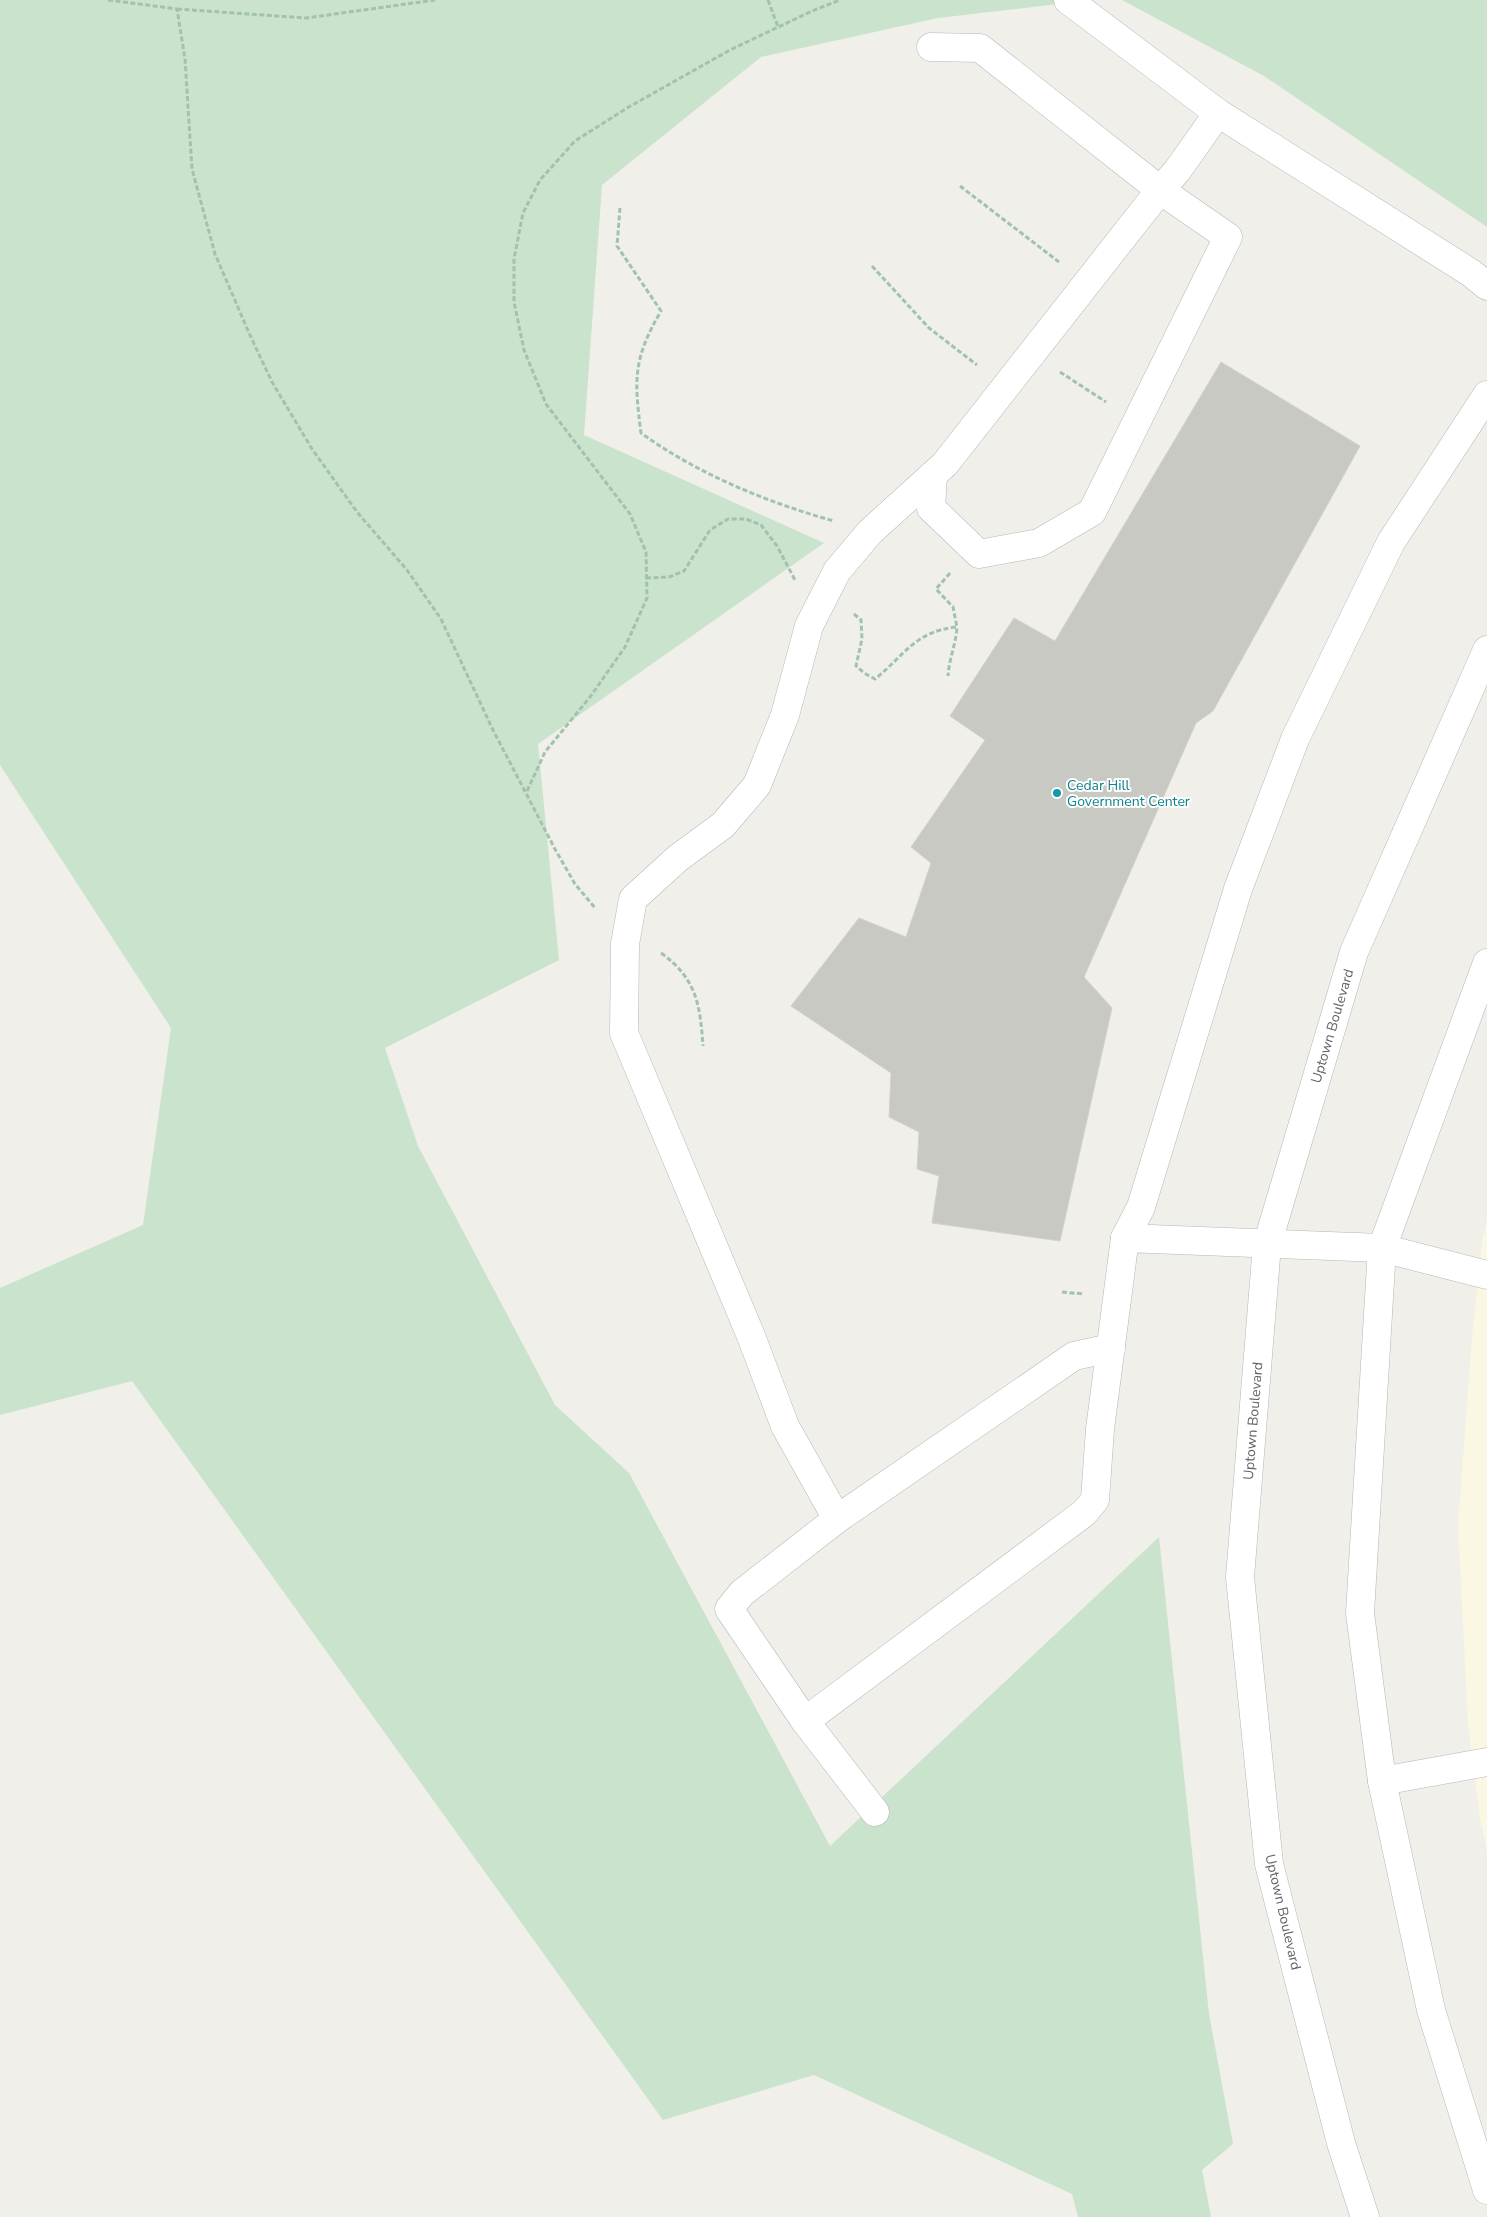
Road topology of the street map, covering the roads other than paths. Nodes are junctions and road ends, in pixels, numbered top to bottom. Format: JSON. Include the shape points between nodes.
{"nodes":[{"id":1,"x":1068,"y":0,"type":"edge"},
{"id":2,"x":932,"y":47,"type":"dead end"},
{"id":3,"x":1218,"y":113,"type":"junction"},
{"id":4,"x":1160,"y":190,"type":"junction"},
{"id":5,"x":1487,"y":286,"type":"edge"},
{"id":6,"x":1487,"y":395,"type":"edge"},
{"id":7,"x":933,"y":474,"type":"junction"},
{"id":8,"x":1487,"y":650,"type":"edge"},
{"id":9,"x":1487,"y":963,"type":"edge"},
{"id":10,"x":1125,"y":1238,"type":"junction"},
{"id":11,"x":1267,"y":1245,"type":"junction"},
{"id":12,"x":1382,"y":1248,"type":"junction"},
{"id":13,"x":1487,"y":1276,"type":"edge"},
{"id":14,"x":1111,"y":1348,"type":"junction"},
{"id":15,"x":837,"y":1519,"type":"junction"},
{"id":16,"x":805,"y":1721,"type":"junction"},
{"id":17,"x":1487,"y":1762,"type":"edge"},
{"id":18,"x":1382,"y":1781,"type":"junction"},
{"id":19,"x":876,"y":1812,"type":"dead end"},
{"id":20,"x":1487,"y":2190,"type":"edge"},
{"id":21,"x":1365,"y":2217,"type":"edge"}],
"edges":[{"from":1,"to":3,"type":"street"},
{"from":2,"to":4,"type":"street","via":[[980,48]]},
{"from":3,"to":4,"type":"street"},
{"from":3,"to":5,"type":"street"},
{"from":4,"to":7,"type":"street","via":[[945,464]]},
{"from":4,"to":7,"type":"street","via":[[1228,237],[1092,512],[1039,543],[979,554],[931,508]]},
{"from":6,"to":10,"type":"street","via":[[1392,542],[1295,739],[1238,889],[1141,1206]]},
{"from":7,"to":15,"type":"street","via":[[870,532],[836,572],[808,626],[785,715],[757,785],[723,825],[678,858],[633,899],[625,944],[624,1033],[751,1336],[785,1426]]},
{"from":8,"to":11,"type":"street","name":"Uptown Boulevard","via":[[1354,952]]},
{"from":9,"to":12,"type":"street"},
{"from":10,"to":11,"type":"street"},
{"from":10,"to":14,"type":"street"},
{"from":11,"to":12,"type":"street"},
{"from":11,"to":21,"type":"street","name":"Uptown Boulevard","via":[[1241,1587],[1269,1864],[1341,2143]]},
{"from":12,"to":13,"type":"street"},
{"from":12,"to":18,"type":"street","via":[[1360,1613]]},
{"from":14,"to":15,"type":"street","via":[[1074,1356]]},
{"from":14,"to":16,"type":"street","via":[[1100,1428],[1095,1500],[1084,1513]]},
{"from":15,"to":16,"type":"street","via":[[742,1593],[729,1609]]},
{"from":16,"to":19,"type":"street"},
{"from":17,"to":18,"type":"street"},
{"from":18,"to":20,"type":"street","via":[[1431,2010]]}]}
